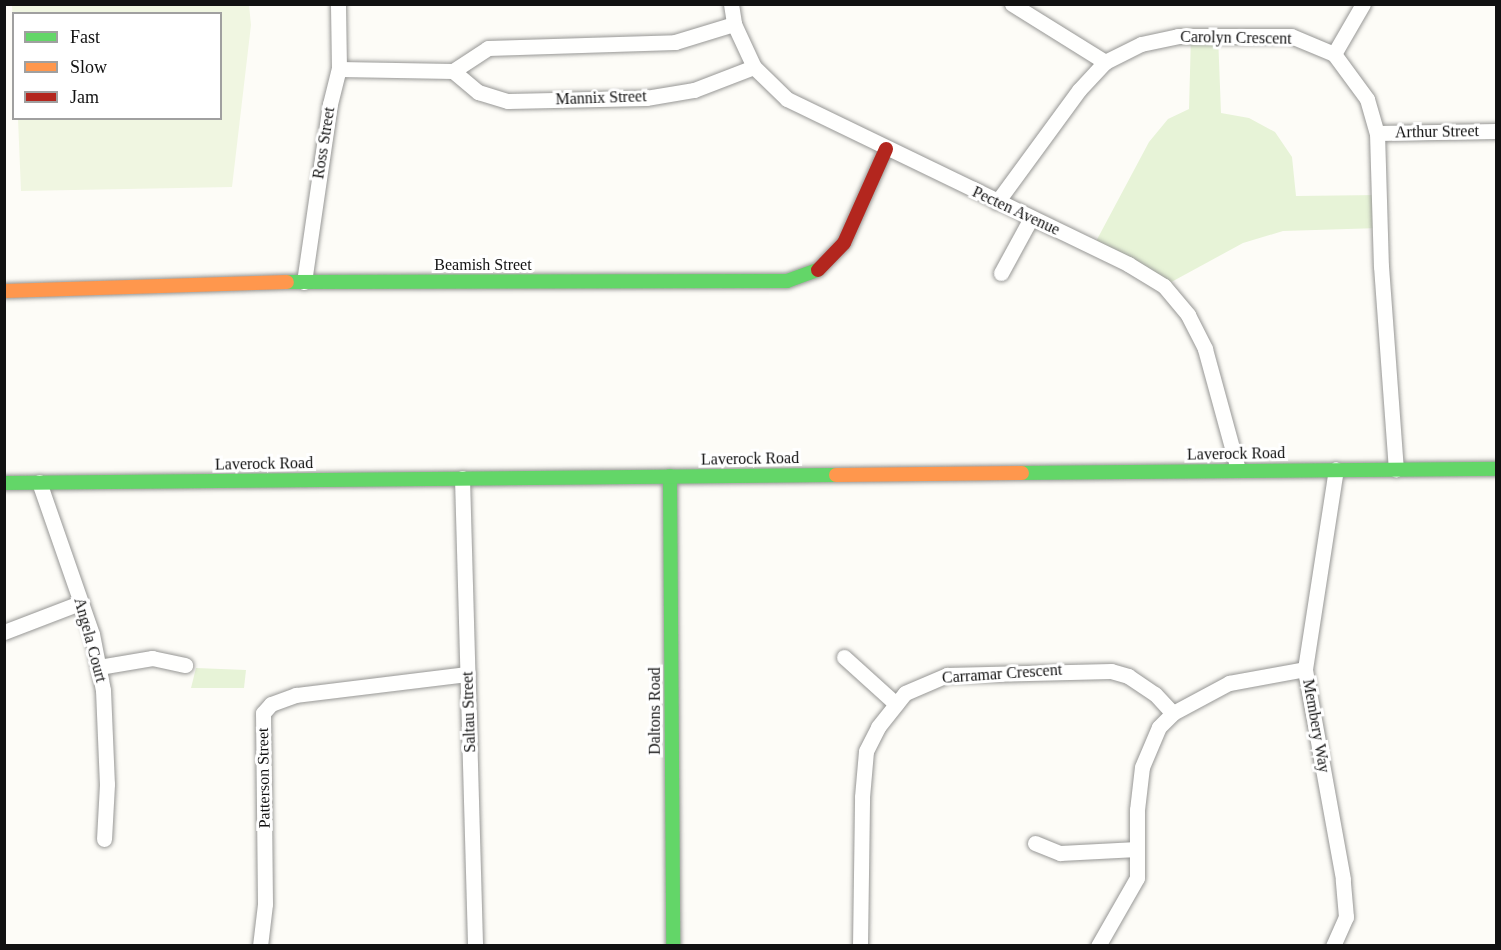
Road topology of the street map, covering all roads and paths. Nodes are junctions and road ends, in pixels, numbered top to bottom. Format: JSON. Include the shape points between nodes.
{"nodes":[{"id":1,"x":338,"y":4,"type":"edge"},
{"id":2,"x":731,"y":4,"type":"edge"},
{"id":3,"x":1012,"y":4,"type":"edge"},
{"id":4,"x":1364,"y":4,"type":"edge"},
{"id":5,"x":734,"y":24,"type":"junction"},
{"id":6,"x":1334,"y":54,"type":"junction"},
{"id":7,"x":1105,"y":62,"type":"junction"},
{"id":8,"x":754,"y":67,"type":"junction"},
{"id":9,"x":339,"y":69,"type":"junction"},
{"id":10,"x":453,"y":71,"type":"junction"},
{"id":11,"x":1497,"y":131,"type":"edge"},
{"id":12,"x":1377,"y":133,"type":"junction"},
{"id":13,"x":886,"y":149,"type":"junction"},
{"id":14,"x":997,"y":201,"type":"junction"},
{"id":15,"x":1031,"y":218,"type":"junction"},
{"id":16,"x":1001,"y":273,"type":"dead end"},
{"id":17,"x":304,"y":282,"type":"junction"},
{"id":18,"x":4,"y":291,"type":"edge"},
{"id":19,"x":1336,"y":469,"type":"junction"},
{"id":20,"x":1396,"y":469,"type":"junction"},
{"id":21,"x":1497,"y":469,"type":"edge"},
{"id":22,"x":1238,"y":470,"type":"junction"},
{"id":23,"x":670,"y":476,"type":"junction"},
{"id":24,"x":462,"y":478,"type":"junction"},
{"id":25,"x":39,"y":482,"type":"junction"},
{"id":26,"x":4,"y":483,"type":"edge"},
{"id":27,"x":80,"y":603,"type":"junction"},
{"id":28,"x":4,"y":632,"type":"edge"},
{"id":29,"x":844,"y":657,"type":"dead end"},
{"id":30,"x":185,"y":665,"type":"dead end"},
{"id":31,"x":99,"y":667,"type":"junction"},
{"id":32,"x":1305,"y":669,"type":"junction"},
{"id":33,"x":468,"y":674,"type":"junction"},
{"id":34,"x":896,"y":704,"type":"junction"},
{"id":35,"x":1173,"y":713,"type":"junction"},
{"id":36,"x":104,"y":839,"type":"dead end"},
{"id":37,"x":1035,"y":843,"type":"dead end"},
{"id":38,"x":1137,"y":849,"type":"junction"},
{"id":39,"x":260,"y":945,"type":"edge"},
{"id":40,"x":475,"y":945,"type":"edge"},
{"id":41,"x":673,"y":945,"type":"edge"},
{"id":42,"x":860,"y":945,"type":"edge"},
{"id":43,"x":1098,"y":945,"type":"edge"},
{"id":44,"x":1333,"y":945,"type":"edge"}],
"edges":[{"from":1,"to":9,"type":"street","name":"Ross Street"},
{"from":2,"to":5,"type":"street","name":"Pecten Avenue"},
{"from":3,"to":7,"type":"street"},
{"from":4,"to":6,"type":"street"},
{"from":5,"to":8,"type":"street","name":"Pecten Avenue"},
{"from":5,"to":10,"type":"street","via":[[675,42],[488,48]]},
{"from":6,"to":7,"type":"street","name":"Carolyn Crescent","via":[[1291,36],[1178,36],[1141,44]]},
{"from":6,"to":12,"type":"street","via":[[1367,99]]},
{"from":7,"to":14,"type":"street","name":"Carolyn Crescent","via":[[1079,90]]},
{"from":8,"to":10,"type":"street","name":"Mannix Street","via":[[694,90],[646,98],[508,101],[478,92]]},
{"from":8,"to":13,"type":"street","name":"Pecten Avenue","via":[[787,99]]},
{"from":9,"to":10,"type":"street"},
{"from":9,"to":17,"type":"street","name":"Ross Street","via":[[328,114]]},
{"from":11,"to":12,"type":"street","name":"Arthur Street"},
{"from":12,"to":20,"type":"street","via":[[1381,266]]},
{"from":13,"to":14,"type":"street","name":"Pecten Avenue"},
{"from":13,"to":17,"type":"street","name":"Beamish Street","via":[[844,243],[823,268],[787,281]]},
{"from":14,"to":15,"type":"street","name":"Pecten Avenue"},
{"from":15,"to":16,"type":"street"},
{"from":15,"to":22,"type":"street","name":"Pecten Avenue","via":[[1128,264],[1164,286],[1188,315],[1205,349]]},
{"from":17,"to":18,"type":"street","name":"Beamish Street"},
{"from":19,"to":20,"type":"street","name":"Laverock Road"},
{"from":19,"to":22,"type":"street","name":"Laverock Road"},
{"from":19,"to":32,"type":"street","name":"Membery Way"},
{"from":20,"to":21,"type":"street","name":"Laverock Road"},
{"from":22,"to":23,"type":"street","name":"Laverock Road"},
{"from":23,"to":24,"type":"street","name":"Laverock Road"},
{"from":23,"to":41,"type":"street","name":"Daltons Road"},
{"from":24,"to":25,"type":"street","name":"Laverock Road"},
{"from":24,"to":33,"type":"street","name":"Saltau Street"},
{"from":25,"to":26,"type":"street","name":"Laverock Road"},
{"from":25,"to":27,"type":"street","name":"Angela Court"},
{"from":27,"to":28,"type":"street"},
{"from":27,"to":31,"type":"street","name":"Angela Court"},
{"from":29,"to":34,"type":"street"},
{"from":30,"to":31,"type":"street","via":[[152,658]]},
{"from":31,"to":36,"type":"street","name":"Angela Court","via":[[107,784]]},
{"from":32,"to":35,"type":"street","via":[[1229,683]]},
{"from":32,"to":44,"type":"street","name":"Membery Way","via":[[1343,879],[1346,917]]},
{"from":33,"to":39,"type":"street","name":"Patterson Street","via":[[296,695],[271,704],[263,713],[265,904]]},
{"from":33,"to":40,"type":"street","name":"Saltau Street"},
{"from":34,"to":35,"type":"street","name":"Carramar Crescent","via":[[905,693],[947,675],[1086,669],[1128,676],[1155,694]]},
{"from":34,"to":42,"type":"street","name":"Carramar Crescent","via":[[866,751],[861,797]]},
{"from":35,"to":38,"type":"street","via":[[1159,727],[1142,767]]},
{"from":37,"to":38,"type":"street","via":[[1060,853]]},
{"from":38,"to":43,"type":"street","via":[[1137,878]]}]}
